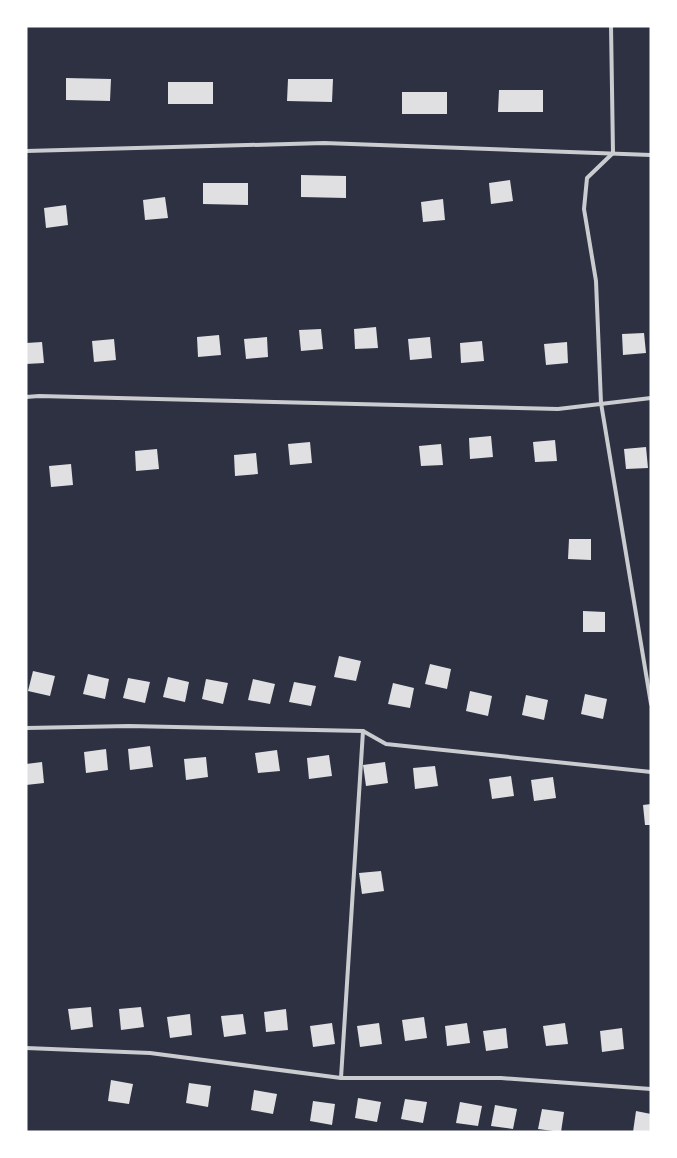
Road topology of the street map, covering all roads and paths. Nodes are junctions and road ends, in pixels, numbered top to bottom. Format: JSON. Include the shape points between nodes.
{"nodes":[{"id":1,"x":611,"y":26,"type":"edge"},
{"id":2,"x":26,"y":151,"type":"edge"},
{"id":3,"x":612,"y":153,"type":"junction"},
{"id":4,"x":651,"y":155,"type":"edge"},
{"id":5,"x":26,"y":397,"type":"edge"},
{"id":6,"x":651,"y":398,"type":"edge"},
{"id":7,"x":601,"y":403,"type":"junction"},
{"id":8,"x":651,"y":704,"type":"edge"},
{"id":9,"x":26,"y":728,"type":"edge"},
{"id":10,"x":363,"y":731,"type":"junction"},
{"id":11,"x":651,"y":772,"type":"edge"},
{"id":12,"x":26,"y":1048,"type":"edge"},
{"id":13,"x":341,"y":1078,"type":"junction"},
{"id":14,"x":651,"y":1089,"type":"edge"}],
"edges":[{"from":1,"to":3,"type":"lane"},
{"from":2,"to":3,"type":"lane","via":[[324,144]]},
{"from":3,"to":4,"type":"lane"},
{"from":3,"to":7,"type":"lane","via":[[587,178],[584,209],[596,280]]},
{"from":5,"to":7,"type":"lane","via":[[558,409]]},
{"from":6,"to":7,"type":"lane"},
{"from":7,"to":8,"type":"lane"},
{"from":9,"to":10,"type":"lane","via":[[129,726]]},
{"from":10,"to":11,"type":"lane","via":[[386,744]]},
{"from":10,"to":13,"type":"lane"},
{"from":12,"to":13,"type":"lane","via":[[150,1053]]},
{"from":13,"to":14,"type":"lane","via":[[501,1078]]}]}
